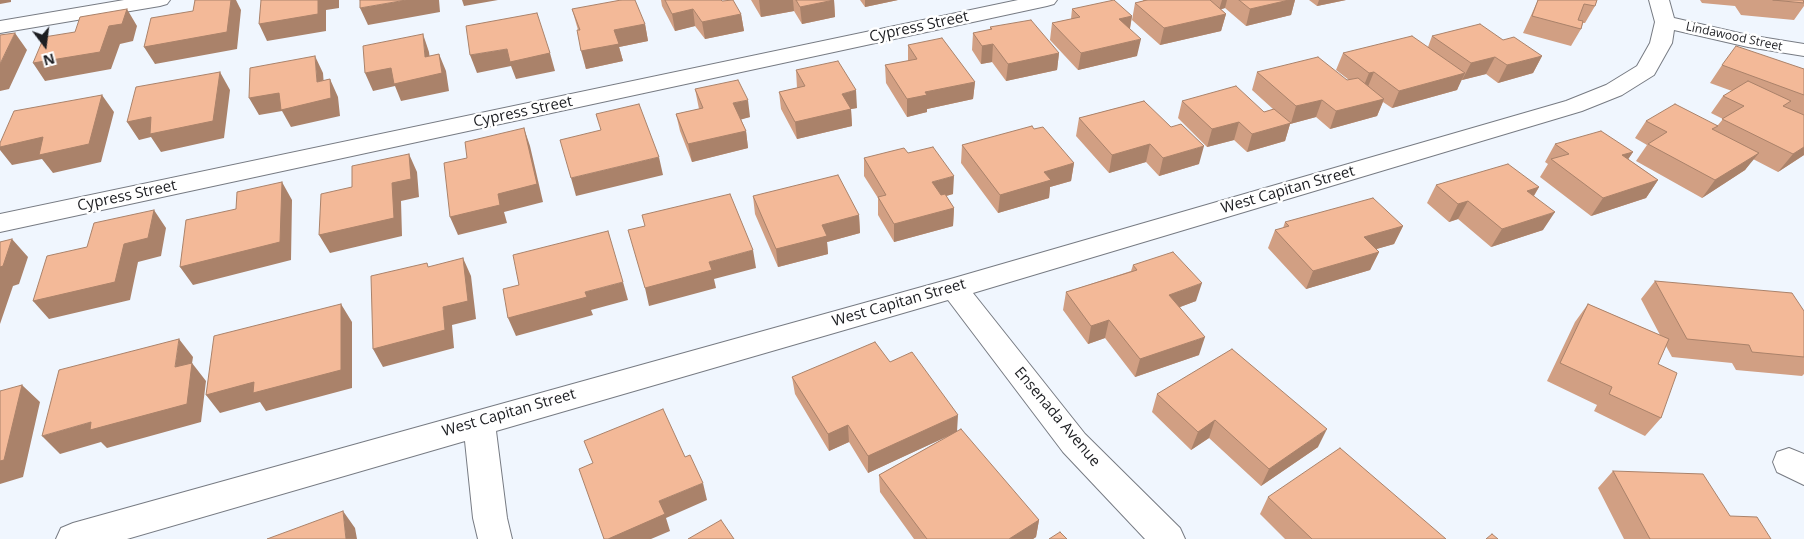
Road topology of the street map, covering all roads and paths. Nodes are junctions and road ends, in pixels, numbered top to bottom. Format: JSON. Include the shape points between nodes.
{"nodes":[{"id":1,"x":160,"y":0,"type":"edge"},
{"id":2,"x":1047,"y":0,"type":"edge"},
{"id":3,"x":1662,"y":11,"type":"edge"},
{"id":4,"x":0,"y":27,"type":"edge"},
{"id":5,"x":1804,"y":50,"type":"edge"},
{"id":6,"x":0,"y":223,"type":"edge"},
{"id":7,"x":954,"y":288,"type":"junction"},
{"id":8,"x":479,"y":422,"type":"junction"},
{"id":9,"x":73,"y":539,"type":"edge"},
{"id":10,"x":495,"y":539,"type":"edge"},
{"id":11,"x":1168,"y":539,"type":"edge"}],
"edges":[{"from":1,"to":4,"type":"street"},
{"from":2,"to":6,"type":"street","name":"Cypress Street"},
{"from":3,"to":5,"type":"street","name":"Lindawood Street","via":[[1748,41]]},
{"from":3,"to":7,"type":"street","name":"West Capitan Street","via":[[1661,43],[1646,70],[1614,90],[1574,106]]},
{"from":7,"to":8,"type":"street","name":"West Capitan Street"},
{"from":7,"to":11,"type":"street","name":"Ensenada Avenue","via":[[1074,443]]},
{"from":8,"to":9,"type":"street","name":"West Capitan Street"},
{"from":8,"to":10,"type":"street"}]}
